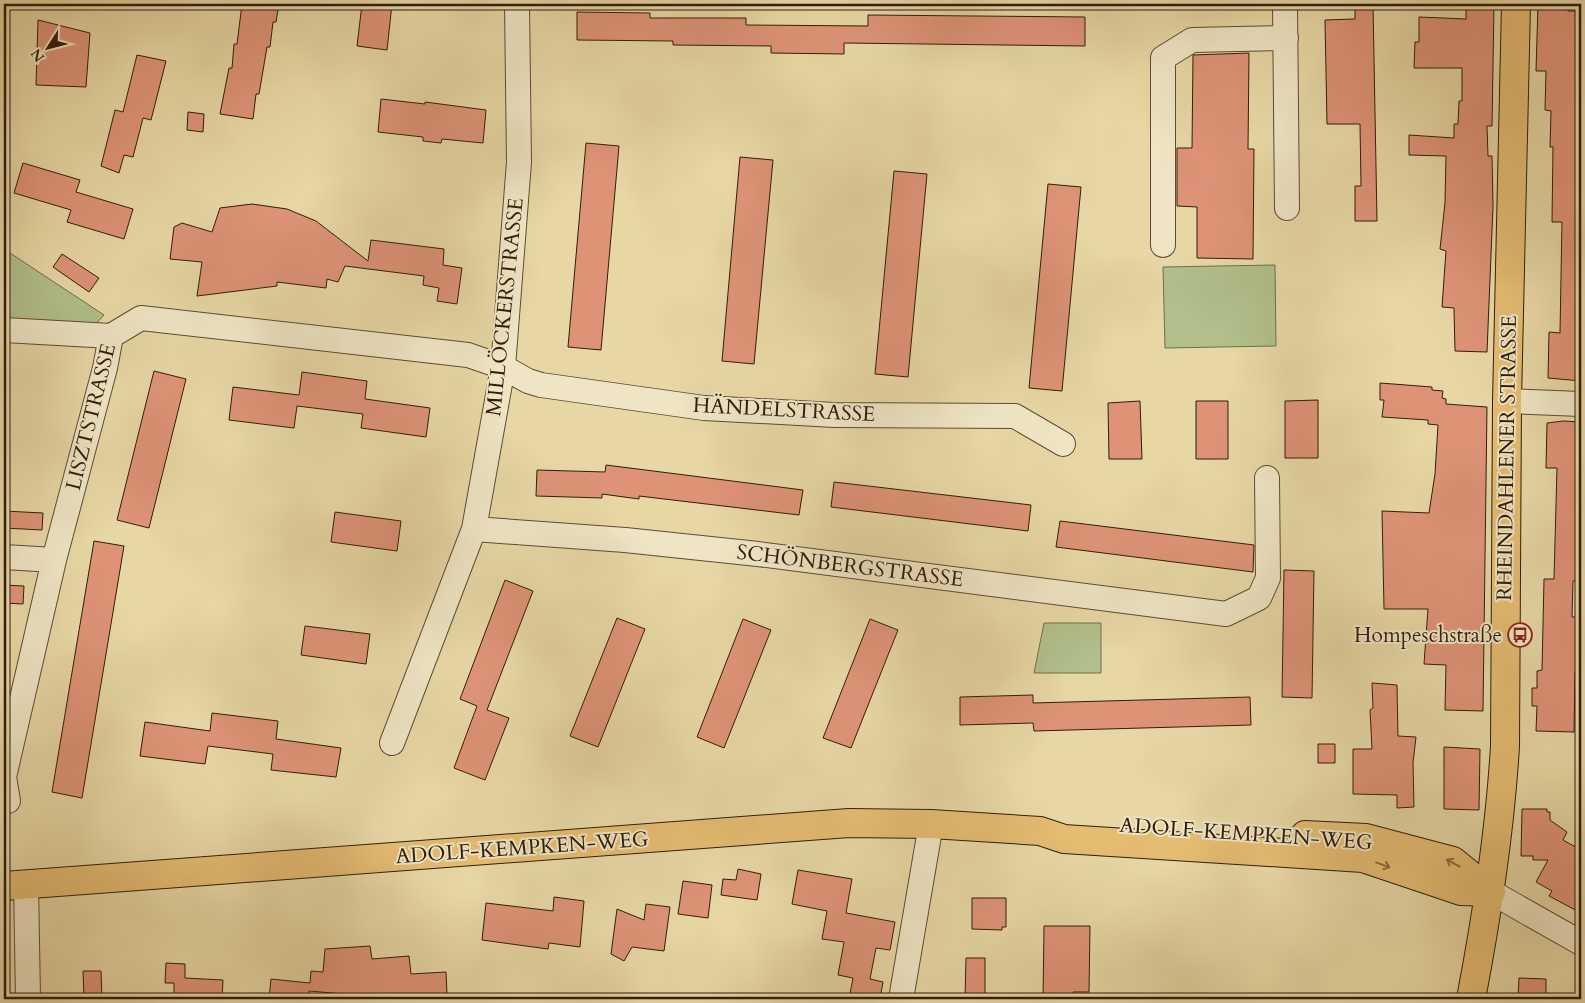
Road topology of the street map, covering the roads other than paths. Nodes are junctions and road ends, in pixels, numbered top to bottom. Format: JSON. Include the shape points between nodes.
{"nodes":[{"id":1,"x":517,"y":4,"type":"edge"},
{"id":2,"x":1285,"y":4,"type":"edge"},
{"id":3,"x":1516,"y":4,"type":"edge"},
{"id":4,"x":1286,"y":38,"type":"junction"},
{"id":5,"x":1287,"y":208,"type":"dead end"},
{"id":6,"x":1162,"y":245,"type":"dead end"},
{"id":7,"x":4,"y":330,"type":"edge"},
{"id":8,"x":111,"y":336,"type":"junction"},
{"id":9,"x":503,"y":367,"type":"junction"},
{"id":10,"x":1507,"y":401,"type":"junction"},
{"id":11,"x":1581,"y":404,"type":"edge"},
{"id":12,"x":1064,"y":444,"type":"dead end"},
{"id":13,"x":1267,"y":478,"type":"dead end"},
{"id":14,"x":474,"y":529,"type":"junction"},
{"id":15,"x":4,"y":557,"type":"edge"},
{"id":16,"x":54,"y":560,"type":"junction"},
{"id":17,"x":392,"y":743,"type":"dead end"},
{"id":18,"x":8,"y":801,"type":"dead end"},
{"id":19,"x":931,"y":824,"type":"junction"},
{"id":20,"x":15,"y":885,"type":"edge"},
{"id":21,"x":1491,"y":892,"type":"junction"},
{"id":22,"x":1581,"y":943,"type":"edge"},
{"id":23,"x":28,"y":999,"type":"edge"},
{"id":24,"x":901,"y":999,"type":"edge"},
{"id":25,"x":1470,"y":999,"type":"edge"}],
"edges":[{"from":1,"to":9,"type":"street","name":"MILLÖCKERSTRASSE","via":[[519,162]]},
{"from":2,"to":4,"type":"street"},
{"from":3,"to":10,"type":"main road","name":"RHEINDAHLENER STRASSE"},
{"from":4,"to":5,"type":"street"},
{"from":4,"to":6,"type":"street","via":[[1192,40],[1163,58]]},
{"from":7,"to":8,"type":"street"},
{"from":8,"to":9,"type":"street","name":"LISZTSTRASSE","via":[[141,318],[468,355]]},
{"from":8,"to":16,"type":"street","name":"LISZTSTRASSE"},
{"from":9,"to":12,"type":"street","name":"HÄNDELSTRASSE","via":[[541,385],[704,408],[835,415],[1015,416]]},
{"from":9,"to":14,"type":"street","name":"MILLÖCKERSTRASSE"},
{"from":10,"to":11,"type":"street"},
{"from":10,"to":21,"type":"main road","name":"RHEINDAHLENER STRASSE","via":[[1505,746]]},
{"from":13,"to":14,"type":"street","name":"SCHÖNBERGSTRASSE","via":[[1268,578],[1259,598],[1226,614],[758,554]]},
{"from":14,"to":17,"type":"street","name":"MILLÖCKERSTRASSE"},
{"from":15,"to":16,"type":"street"},
{"from":16,"to":18,"type":"street","name":"LISZTSTRASSE","via":[[4,777]]},
{"from":19,"to":20,"type":"main road","name":"ADOLF-KEMPKEN-WEG","via":[[849,824]]},
{"from":19,"to":21,"type":"main road","name":"ADOLF-KEMPKEN-WEG","via":[[1040,831],[1064,840],[1363,858],[1461,891]]},
{"from":19,"to":24,"type":"street"},
{"from":20,"to":23,"type":"street"},
{"from":21,"to":22,"type":"street"},
{"from":21,"to":25,"type":"main road","name":"RHEINDAHLENER STRASSE"}]}
